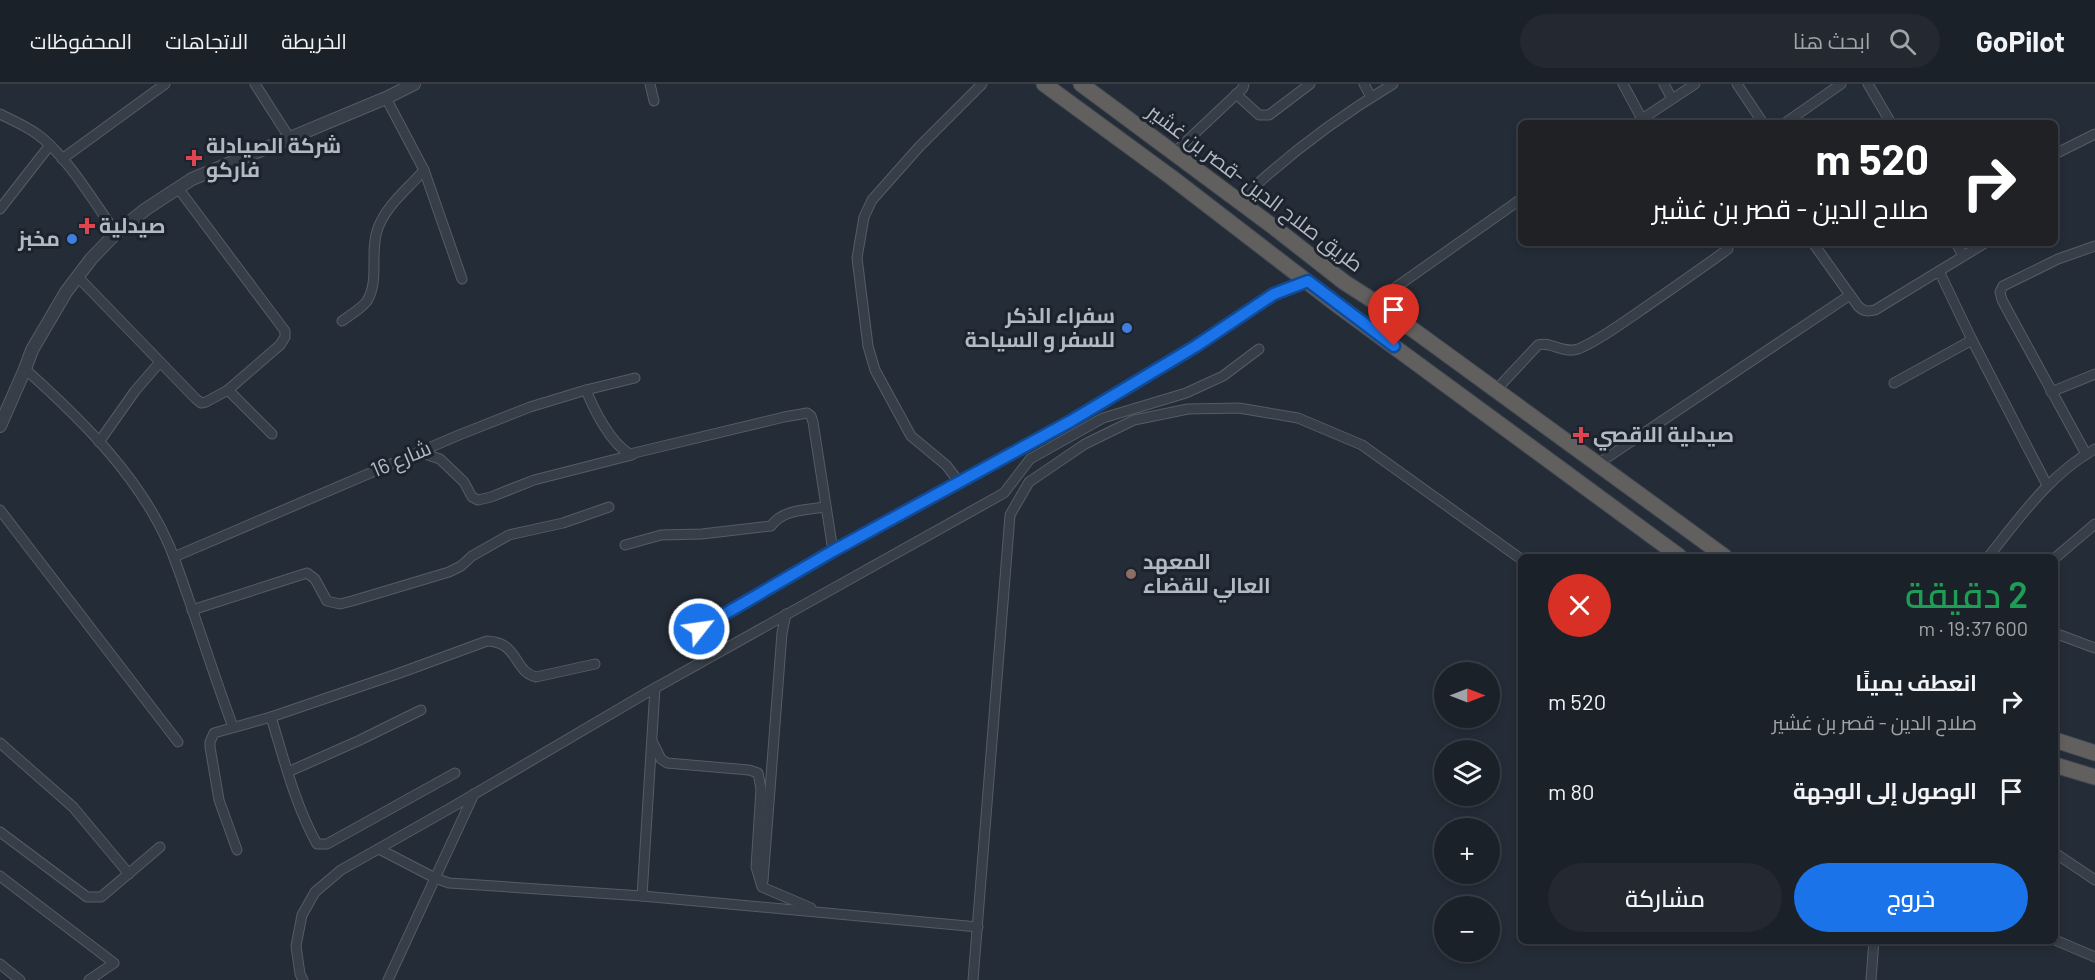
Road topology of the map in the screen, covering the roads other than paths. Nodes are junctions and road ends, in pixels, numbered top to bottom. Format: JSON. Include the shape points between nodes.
{"nodes":[{"id":1,"x":165,"y":84,"type":"edge"},
{"id":2,"x":255,"y":84,"type":"edge"},
{"id":3,"x":414,"y":84,"type":"edge"},
{"id":4,"x":650,"y":84,"type":"edge"},
{"id":5,"x":982,"y":84,"type":"edge"},
{"id":6,"x":1044,"y":84,"type":"edge"},
{"id":7,"x":1081,"y":84,"type":"edge"},
{"id":8,"x":1244,"y":84,"type":"edge"},
{"id":9,"x":1310,"y":84,"type":"edge"},
{"id":10,"x":1364,"y":84,"type":"edge"},
{"id":11,"x":1393,"y":84,"type":"edge"},
{"id":12,"x":1623,"y":84,"type":"edge"},
{"id":13,"x":1664,"y":84,"type":"edge"},
{"id":14,"x":1695,"y":84,"type":"edge"},
{"id":15,"x":1737,"y":84,"type":"edge"},
{"id":16,"x":1842,"y":84,"type":"edge"},
{"id":17,"x":1868,"y":84,"type":"edge"},
{"id":18,"x":1236,"y":94,"type":"junction"},
{"id":19,"x":1371,"y":97,"type":"junction"},
{"id":20,"x":387,"y":98,"type":"junction"},
{"id":21,"x":1672,"y":99,"type":"junction"},
{"id":22,"x":654,"y":101,"type":"dead end"},
{"id":23,"x":0,"y":114,"type":"edge"},
{"id":24,"x":1639,"y":120,"type":"edge"},
{"id":25,"x":1640,"y":120,"type":"edge"},
{"id":26,"x":1761,"y":120,"type":"edge"},
{"id":27,"x":1789,"y":120,"type":"edge"},
{"id":28,"x":1889,"y":120,"type":"edge"},
{"id":29,"x":2095,"y":134,"type":"edge"},
{"id":30,"x":289,"y":137,"type":"junction"},
{"id":31,"x":50,"y":146,"type":"junction"},
{"id":32,"x":2058,"y":152,"type":"edge"},
{"id":33,"x":1174,"y":153,"type":"junction"},
{"id":34,"x":62,"y":159,"type":"junction"},
{"id":35,"x":424,"y":170,"type":"junction"},
{"id":36,"x":178,"y":188,"type":"junction"},
{"id":37,"x":1239,"y":201,"type":"junction"},
{"id":38,"x":1518,"y":201,"type":"edge"},
{"id":39,"x":0,"y":209,"type":"edge"},
{"id":40,"x":116,"y":232,"type":"junction"},
{"id":41,"x":1815,"y":246,"type":"edge"},
{"id":42,"x":1958,"y":246,"type":"edge"},
{"id":43,"x":1980,"y":246,"type":"edge"},
{"id":44,"x":2095,"y":246,"type":"edge"},
{"id":45,"x":1728,"y":249,"type":"dead end"},
{"id":46,"x":1309,"y":255,"type":"junction"},
{"id":47,"x":1963,"y":256,"type":"junction"},
{"id":48,"x":1939,"y":271,"type":"junction"},
{"id":49,"x":77,"y":276,"type":"junction"},
{"id":50,"x":1303,"y":278,"type":"junction"},
{"id":51,"x":462,"y":279,"type":"dead end"},
{"id":52,"x":1850,"y":296,"type":"junction"},
{"id":53,"x":1372,"y":300,"type":"junction"},
{"id":54,"x":1356,"y":318,"type":"junction"},
{"id":55,"x":342,"y":321,"type":"dead end"},
{"id":56,"x":1972,"y":340,"type":"junction"},
{"id":57,"x":1259,"y":349,"type":"dead end"},
{"id":58,"x":160,"y":362,"type":"junction"},
{"id":59,"x":25,"y":369,"type":"junction"},
{"id":60,"x":2095,"y":374,"type":"edge"},
{"id":61,"x":635,"y":378,"type":"dead end"},
{"id":62,"x":1894,"y":383,"type":"dead end"},
{"id":63,"x":228,"y":390,"type":"junction"},
{"id":64,"x":586,"y":390,"type":"junction"},
{"id":65,"x":1495,"y":391,"type":"junction"},
{"id":66,"x":2051,"y":392,"type":"junction"},
{"id":67,"x":0,"y":426,"type":"edge"},
{"id":68,"x":272,"y":434,"type":"dead end"},
{"id":69,"x":99,"y":442,"type":"junction"},
{"id":70,"x":2095,"y":449,"type":"edge"},
{"id":71,"x":419,"y":452,"type":"junction"},
{"id":72,"x":634,"y":454,"type":"junction"},
{"id":73,"x":2085,"y":454,"type":"junction"},
{"id":74,"x":1596,"y":465,"type":"junction"},
{"id":75,"x":960,"y":483,"type":"junction"},
{"id":76,"x":2047,"y":485,"type":"junction"},
{"id":77,"x":609,"y":507,"type":"dead end"},
{"id":78,"x":825,"y":507,"type":"junction"},
{"id":79,"x":0,"y":510,"type":"edge"},
{"id":80,"x":2095,"y":524,"type":"edge"},
{"id":81,"x":626,"y":545,"type":"dead end"},
{"id":82,"x":833,"y":551,"type":"junction"},
{"id":83,"x":1676,"y":554,"type":"edge"},
{"id":84,"x":1721,"y":554,"type":"edge"},
{"id":85,"x":1991,"y":554,"type":"edge"},
{"id":86,"x":2058,"y":555,"type":"edge"},
{"id":87,"x":174,"y":557,"type":"junction"},
{"id":88,"x":1518,"y":557,"type":"edge"},
{"id":89,"x":192,"y":610,"type":"junction"},
{"id":90,"x":786,"y":614,"type":"junction"},
{"id":91,"x":699,"y":629,"type":"dead end"},
{"id":92,"x":2060,"y":635,"type":"dead end"},
{"id":93,"x":2095,"y":648,"type":"edge"},
{"id":94,"x":595,"y":664,"type":"dead end"},
{"id":95,"x":655,"y":688,"type":"junction"},
{"id":96,"x":421,"y":710,"type":"dead end"},
{"id":97,"x":271,"y":717,"type":"junction"},
{"id":98,"x":233,"y":727,"type":"junction"},
{"id":99,"x":652,"y":741,"type":"junction"},
{"id":100,"x":2058,"y":741,"type":"edge"},
{"id":101,"x":0,"y":742,"type":"edge"},
{"id":102,"x":178,"y":742,"type":"dead end"},
{"id":103,"x":2095,"y":753,"type":"edge"},
{"id":104,"x":2058,"y":766,"type":"edge"},
{"id":105,"x":288,"y":772,"type":"junction"},
{"id":106,"x":455,"y":773,"type":"dead end"},
{"id":107,"x":2095,"y":777,"type":"edge"},
{"id":108,"x":474,"y":794,"type":"junction"},
{"id":109,"x":0,"y":832,"type":"edge"},
{"id":110,"x":160,"y":847,"type":"dead end"},
{"id":111,"x":379,"y":849,"type":"junction"},
{"id":112,"x":237,"y":850,"type":"dead end"},
{"id":113,"x":2058,"y":855,"type":"edge"},
{"id":114,"x":129,"y":874,"type":"junction"},
{"id":115,"x":0,"y":876,"type":"edge"},
{"id":116,"x":435,"y":878,"type":"junction"},
{"id":117,"x":2095,"y":880,"type":"edge"},
{"id":118,"x":762,"y":887,"type":"junction"},
{"id":119,"x":642,"y":896,"type":"junction"},
{"id":120,"x":822,"y":912,"type":"junction"},
{"id":121,"x":978,"y":927,"type":"junction"},
{"id":122,"x":2058,"y":941,"type":"edge"},
{"id":123,"x":1874,"y":944,"type":"edge"},
{"id":124,"x":2095,"y":957,"type":"edge"},
{"id":125,"x":0,"y":964,"type":"edge"},
{"id":126,"x":20,"y":980,"type":"edge"},
{"id":127,"x":88,"y":980,"type":"edge"},
{"id":128,"x":303,"y":980,"type":"edge"},
{"id":129,"x":388,"y":980,"type":"edge"},
{"id":130,"x":973,"y":980,"type":"edge"},
{"id":131,"x":1871,"y":980,"type":"edge"}],
"edges":[{"from":1,"to":34,"type":"street"},
{"from":2,"to":30,"type":"street"},
{"from":3,"to":20,"type":"street"},
{"from":4,"to":22,"type":"street"},
{"from":5,"to":75,"type":"street","via":[[872,200],[864,217],[857,258],[868,346],[875,370],[911,436],[946,465]]},
{"from":6,"to":50,"type":"highway"},
{"from":7,"to":33,"type":"highway","name":"طريق صلاح الدين -قصر بن غشير"},
{"from":8,"to":18,"type":"street"},
{"from":9,"to":18,"type":"street","via":[[1263,116]]},
{"from":10,"to":19,"type":"street"},
{"from":11,"to":19,"type":"street"},
{"from":12,"to":24,"type":"street"},
{"from":13,"to":21,"type":"street"},
{"from":14,"to":21,"type":"street"},
{"from":15,"to":26,"type":"street"},
{"from":16,"to":27,"type":"street"},
{"from":17,"to":28,"type":"street"},
{"from":18,"to":33,"type":"street"},
{"from":19,"to":37,"type":"street","via":[[1323,130]]},
{"from":20,"to":30,"type":"street"},
{"from":20,"to":35,"type":"street"},
{"from":21,"to":25,"type":"street"},
{"from":23,"to":31,"type":"street","via":[[37,134]]},
{"from":29,"to":32,"type":"street"},
{"from":30,"to":36,"type":"street","via":[[192,178]]},
{"from":31,"to":34,"type":"street"},
{"from":31,"to":39,"type":"street"},
{"from":33,"to":37,"type":"highway","name":"طريق صلاح الدين -قصر بن غشير"},
{"from":34,"to":40,"type":"street"},
{"from":35,"to":51,"type":"street"},
{"from":35,"to":55,"type":"street","via":[[385,213],[374,242],[370,293],[360,308]]},
{"from":36,"to":40,"type":"street"},
{"from":36,"to":63,"type":"street","via":[[285,331],[283,341]]},
{"from":37,"to":46,"type":"highway","name":"طريق صلاح الدين -قصر بن غشير"},
{"from":38,"to":53,"type":"street"},
{"from":40,"to":49,"type":"street"},
{"from":41,"to":52,"type":"street"},
{"from":42,"to":47,"type":"street"},
{"from":43,"to":47,"type":"street"},
{"from":44,"to":66,"type":"street","via":[[2051,262],[2003,286],[2000,292]]},
{"from":45,"to":65,"type":"street","via":[[1584,346],[1565,350],[1538,345]]},
{"from":46,"to":50,"type":"highway","via":[[1312,269]]},
{"from":46,"to":53,"type":"highway","name":"طريق صلاح الدين -قصر بن غشير"},
{"from":47,"to":48,"type":"street"},
{"from":48,"to":52,"type":"street","via":[[1869,312]]},
{"from":48,"to":56,"type":"street"},
{"from":49,"to":58,"type":"street"},
{"from":49,"to":59,"type":"street","via":[[32,350]]},
{"from":50,"to":54,"type":"highway"},
{"from":50,"to":75,"type":"street","via":[[1071,421]]},
{"from":52,"to":74,"type":"street"},
{"from":53,"to":54,"type":"highway","via":[[1356,298],[1352,302]]},
{"from":53,"to":65,"type":"highway","name":"طريق صلاح الدين -قصر بن غشير"},
{"from":54,"to":83,"type":"highway"},
{"from":56,"to":62,"type":"street"},
{"from":56,"to":76,"type":"street"},
{"from":57,"to":90,"type":"street","via":[[1223,376],[1185,393],[1103,418],[1030,459],[1004,494]]},
{"from":58,"to":63,"type":"street","via":[[201,403]]},
{"from":58,"to":69,"type":"street"},
{"from":59,"to":67,"type":"street"},
{"from":59,"to":69,"type":"street"},
{"from":60,"to":66,"type":"street"},
{"from":61,"to":64,"type":"street","name":"شارع 16"},
{"from":63,"to":68,"type":"street"},
{"from":64,"to":71,"type":"street","name":"شارع 16","via":[[530,407]]},
{"from":64,"to":72,"type":"street","via":[[598,417],[627,453]]},
{"from":65,"to":74,"type":"highway","name":"طريق صلاح الدين -قصر بن غشير"},
{"from":66,"to":73,"type":"street"},
{"from":69,"to":87,"type":"street","via":[[138,492]]},
{"from":70,"to":73,"type":"street"},
{"from":71,"to":72,"type":"street","via":[[440,459],[478,500],[534,480]]},
{"from":71,"to":87,"type":"street","name":"شارع 16"},
{"from":72,"to":78,"type":"street","via":[[807,413],[813,422]]},
{"from":73,"to":76,"type":"street"},
{"from":74,"to":84,"type":"highway","name":"طريق صلاح الدين -قصر بن غشير"},
{"from":75,"to":82,"type":"street"},
{"from":76,"to":85,"type":"street"},
{"from":77,"to":89,"type":"street","via":[[509,536],[449,572],[352,602],[327,601],[308,573]]},
{"from":78,"to":81,"type":"street","via":[[784,514],[771,526],[661,535]]},
{"from":78,"to":82,"type":"street"},
{"from":79,"to":102,"type":"street"},
{"from":80,"to":86,"type":"street"},
{"from":82,"to":91,"type":"street"},
{"from":87,"to":89,"type":"street"},
{"from":88,"to":121,"type":"street","via":[[1362,445],[1298,418],[1239,408],[1188,409],[1134,420],[1085,444],[1029,482],[1010,515]]},
{"from":89,"to":98,"type":"street"},
{"from":90,"to":95,"type":"street"},
{"from":90,"to":118,"type":"street"},
{"from":92,"to":93,"type":"street"},
{"from":94,"to":97,"type":"street","via":[[536,677],[525,671],[506,645],[487,641]]},
{"from":95,"to":99,"type":"street"},
{"from":95,"to":108,"type":"street"},
{"from":96,"to":105,"type":"street"},
{"from":97,"to":98,"type":"street"},
{"from":97,"to":105,"type":"street"},
{"from":98,"to":112,"type":"street","via":[[214,734],[210,747],[219,800]]},
{"from":99,"to":118,"type":"street","via":[[667,763],[758,773],[761,789],[756,867]]},
{"from":99,"to":119,"type":"street"},
{"from":100,"to":103,"type":"highway"},
{"from":101,"to":114,"type":"street","via":[[73,807]]},
{"from":104,"to":107,"type":"highway"},
{"from":105,"to":106,"type":"street","via":[[315,840],[321,845]]},
{"from":108,"to":111,"type":"street"},
{"from":108,"to":116,"type":"street"},
{"from":109,"to":114,"type":"street","via":[[87,897],[101,897]]},
{"from":110,"to":114,"type":"street"},
{"from":111,"to":116,"type":"street"},
{"from":111,"to":128,"type":"street","via":[[341,870],[315,892],[302,915],[297,946]]},
{"from":113,"to":117,"type":"street"},
{"from":115,"to":127,"type":"street","via":[[114,963]]},
{"from":116,"to":119,"type":"street","via":[[449,883]]},
{"from":116,"to":129,"type":"street"},
{"from":118,"to":120,"type":"street"},
{"from":119,"to":120,"type":"street"},
{"from":120,"to":121,"type":"street"},
{"from":121,"to":130,"type":"street"},
{"from":122,"to":124,"type":"street"},
{"from":123,"to":131,"type":"street"},
{"from":125,"to":126,"type":"street"}]}
